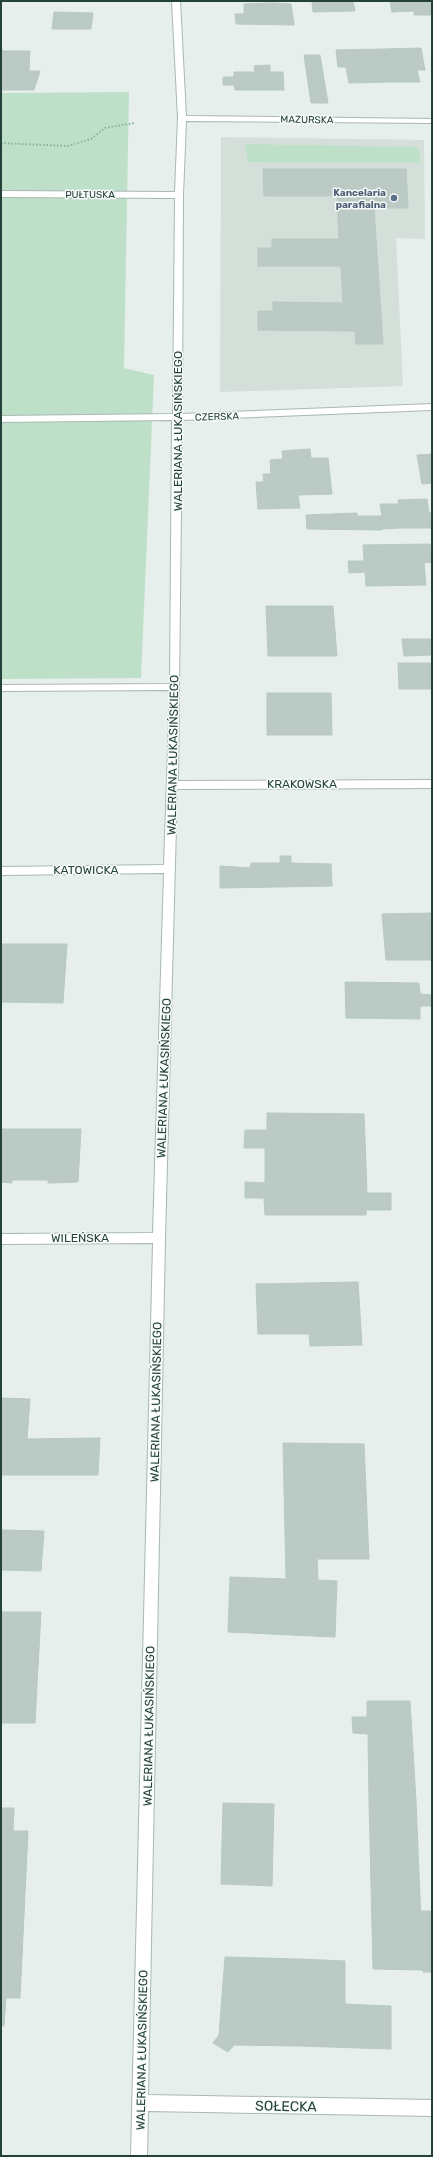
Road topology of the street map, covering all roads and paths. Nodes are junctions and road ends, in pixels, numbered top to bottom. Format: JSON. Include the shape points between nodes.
{"nodes":[{"id":1,"x":176,"y":1,"type":"edge"},
{"id":2,"x":182,"y":118,"type":"junction"},
{"id":3,"x":432,"y":121,"type":"edge"},
{"id":4,"x":134,"y":123,"type":"dead end"},
{"id":5,"x":1,"y":143,"type":"edge"},
{"id":6,"x":1,"y":194,"type":"edge"},
{"id":7,"x":179,"y":194,"type":"junction"},
{"id":8,"x":432,"y":407,"type":"edge"},
{"id":9,"x":178,"y":417,"type":"junction"},
{"id":10,"x":1,"y":419,"type":"edge"},
{"id":11,"x":175,"y":687,"type":"junction"},
{"id":12,"x":1,"y":688,"type":"edge"},
{"id":13,"x":432,"y":784,"type":"edge"},
{"id":14,"x":173,"y":785,"type":"junction"},
{"id":15,"x":171,"y":870,"type":"junction"},
{"id":16,"x":1,"y":871,"type":"edge"},
{"id":17,"x":159,"y":1238,"type":"junction"},
{"id":18,"x":1,"y":1239,"type":"edge"},
{"id":19,"x":141,"y":2103,"type":"junction"},
{"id":20,"x":432,"y":2108,"type":"edge"},
{"id":21,"x":139,"y":2156,"type":"edge"}],
"edges":[{"from":1,"to":2,"type":"street","name":"WALERIANA ŁUKASIŃSKIEGO"},
{"from":2,"to":3,"type":"street","name":"MAZURSKA"},
{"from":2,"to":7,"type":"street","name":"WALERIANA ŁUKASIŃSKIEGO"},
{"from":4,"to":5,"type":"path","via":[[105,128],[91,139],[68,146]]},
{"from":6,"to":7,"type":"street","name":"PUŁTUSKA"},
{"from":7,"to":9,"type":"street","name":"WALERIANA ŁUKASIŃSKIEGO"},
{"from":8,"to":9,"type":"street","name":"CZERSKA"},
{"from":9,"to":10,"type":"street","name":"CZERSKA"},
{"from":9,"to":11,"type":"street","name":"WALERIANA ŁUKASIŃSKIEGO"},
{"from":11,"to":12,"type":"street"},
{"from":11,"to":14,"type":"street","name":"WALERIANA ŁUKASIŃSKIEGO"},
{"from":13,"to":14,"type":"street","name":"KRAKOWSKA"},
{"from":14,"to":15,"type":"street","name":"WALERIANA ŁUKASIŃSKIEGO"},
{"from":15,"to":16,"type":"street","name":"KATOWICKA"},
{"from":15,"to":17,"type":"street","name":"WALERIANA ŁUKASIŃSKIEGO"},
{"from":17,"to":18,"type":"street","name":"WILEŃSKA"},
{"from":17,"to":19,"type":"street","name":"WALERIANA ŁUKASIŃSKIEGO"},
{"from":19,"to":20,"type":"street","name":"SOŁECKA"},
{"from":19,"to":21,"type":"street","name":"WALERIANA ŁUKASIŃSKIEGO"}]}
